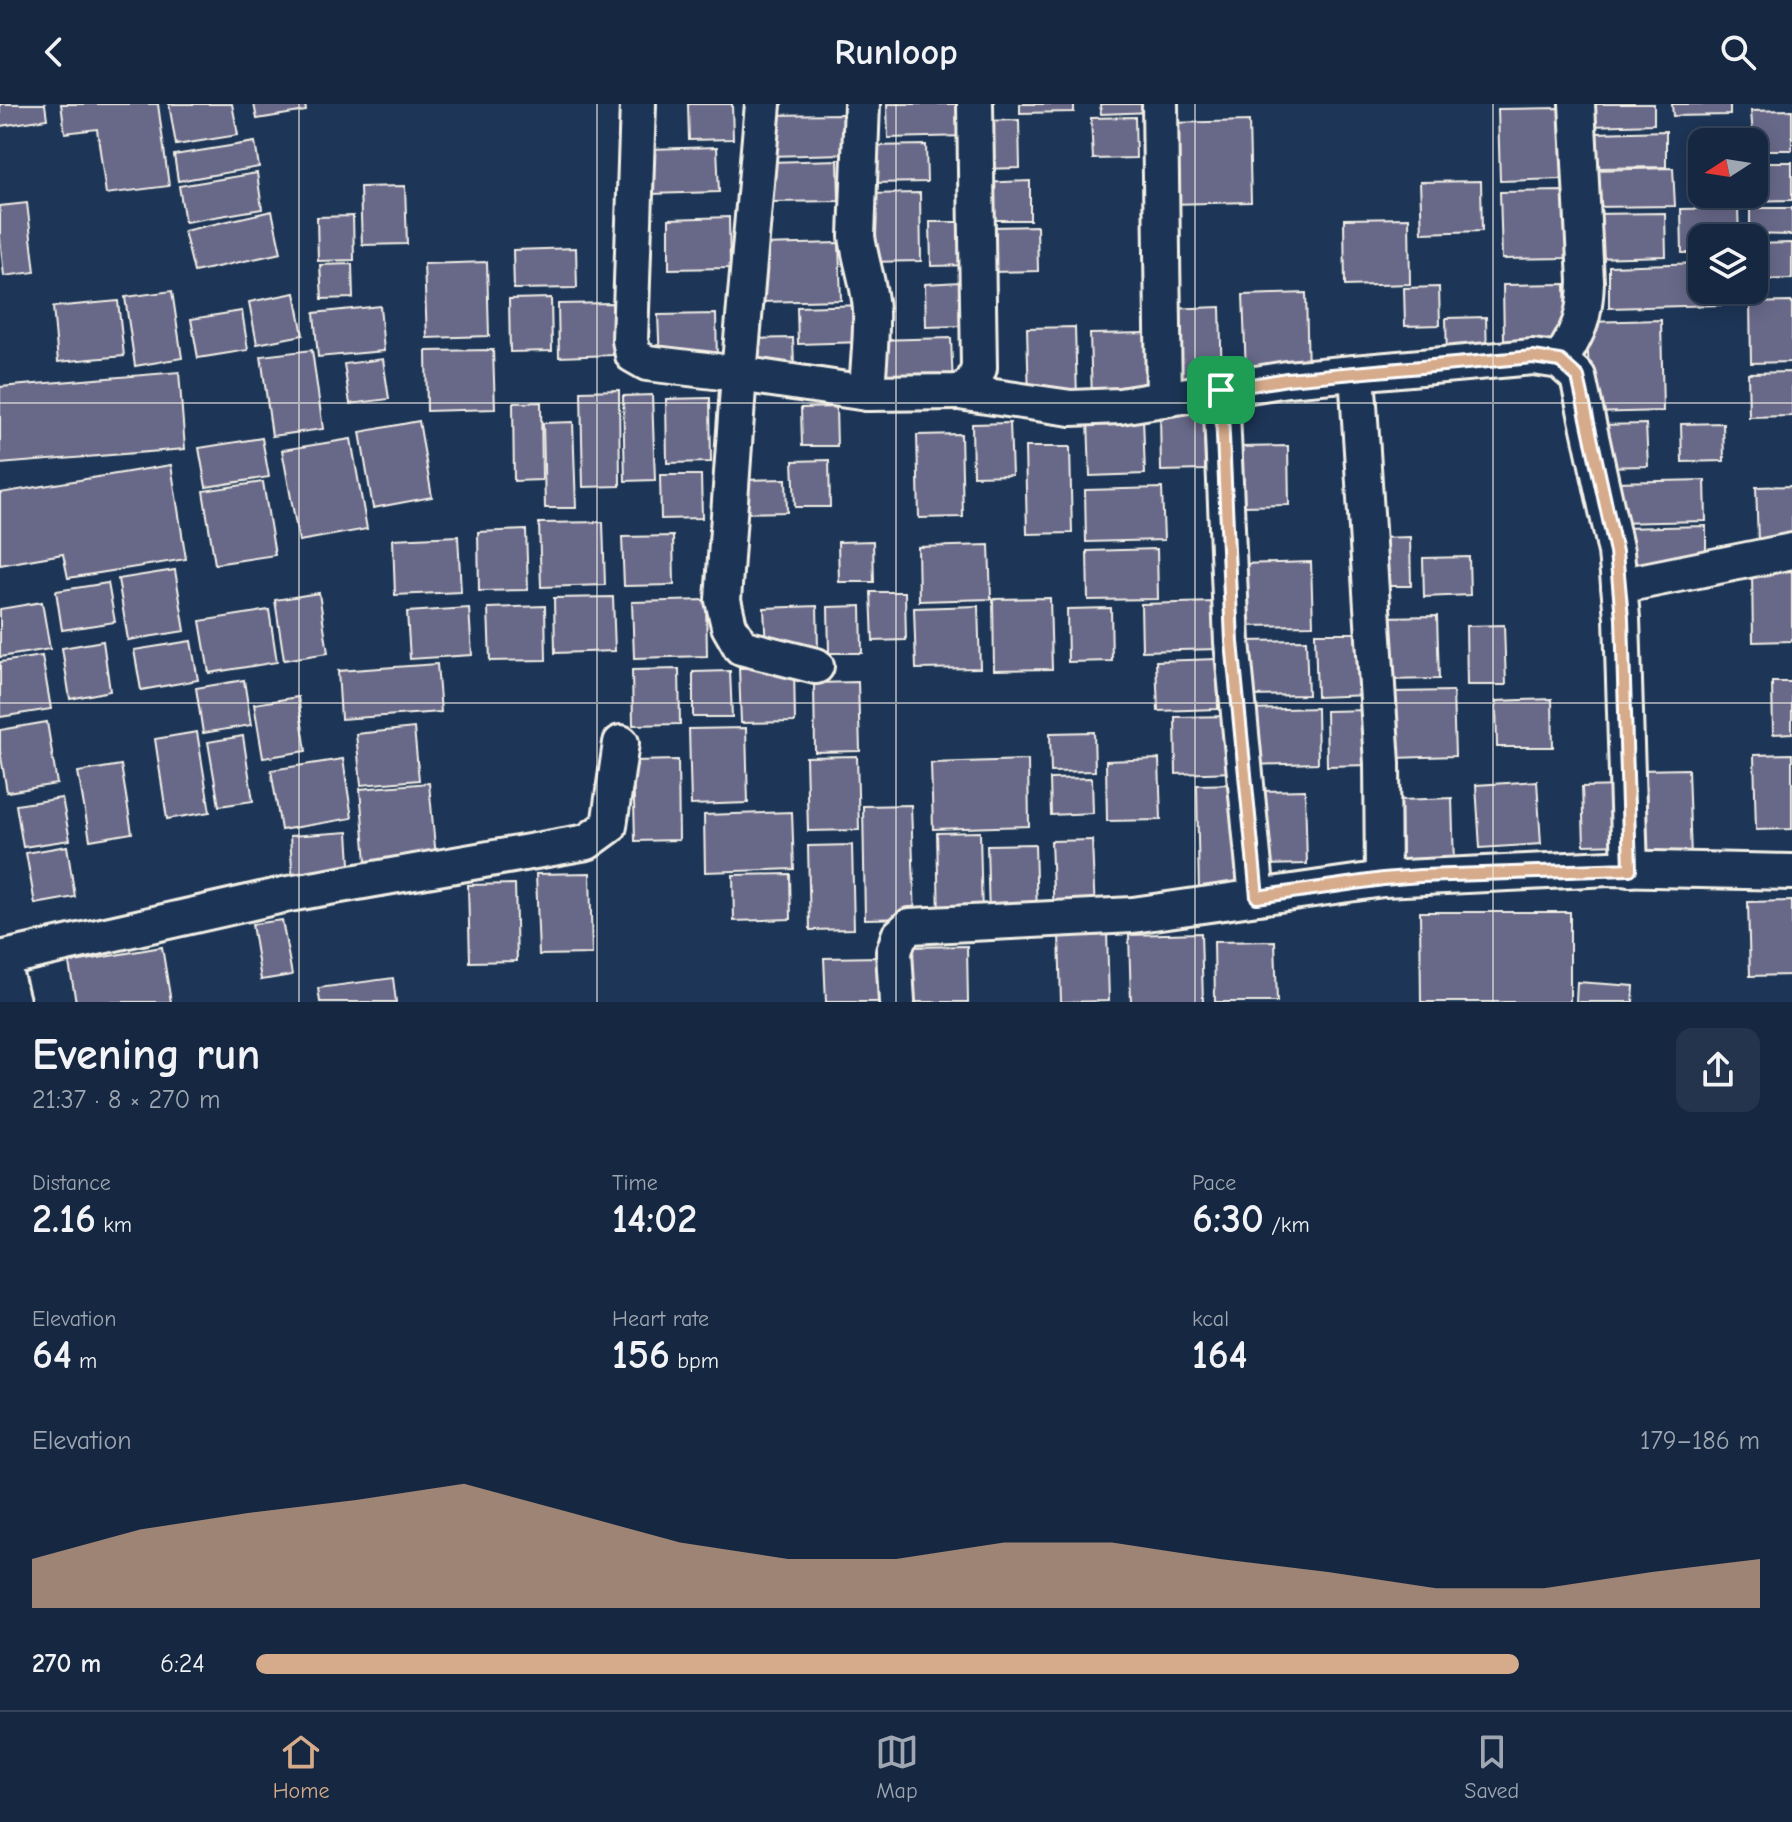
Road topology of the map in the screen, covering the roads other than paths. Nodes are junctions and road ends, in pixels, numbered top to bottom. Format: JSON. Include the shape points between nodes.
{"nodes":[{"id":1,"x":638,"y":104,"type":"edge"},
{"id":2,"x":763,"y":104,"type":"edge"},
{"id":3,"x":862,"y":104,"type":"edge"},
{"id":4,"x":975,"y":104,"type":"edge"},
{"id":5,"x":1160,"y":104,"type":"edge"},
{"id":6,"x":1577,"y":104,"type":"edge"},
{"id":7,"x":1560,"y":361,"type":"junction"},
{"id":8,"x":1357,"y":373,"type":"junction"},
{"id":9,"x":739,"y":374,"type":"junction"},
{"id":10,"x":1221,"y":390,"type":"junction"},
{"id":11,"x":959,"y":392,"type":"junction"},
{"id":12,"x":867,"y":393,"type":"junction"},
{"id":13,"x":1164,"y":399,"type":"junction"},
{"id":14,"x":1792,"y":551,"type":"edge"},
{"id":15,"x":1619,"y":586,"type":"junction"},
{"id":16,"x":816,"y":666,"type":"dead end"},
{"id":17,"x":621,"y":743,"type":"dead end"},
{"id":18,"x":1630,"y":869,"type":"junction"},
{"id":19,"x":1792,"y":872,"type":"edge"},
{"id":20,"x":1383,"y":879,"type":"junction"},
{"id":21,"x":1257,"y":897,"type":"junction"},
{"id":22,"x":0,"y":959,"type":"edge"},
{"id":23,"x":0,"y":975,"type":"edge"},
{"id":24,"x":7,"y":1002,"type":"edge"},
{"id":25,"x":897,"y":1002,"type":"edge"}],
"edges":[{"from":1,"to":9,"type":"street","via":[[633,355],[647,363]]},
{"from":2,"to":9,"type":"street"},
{"from":3,"to":12,"type":"street","via":[[857,236],[871,310]]},
{"from":4,"to":11,"type":"street","via":[[979,368],[973,384]]},
{"from":5,"to":13,"type":"street"},
{"from":6,"to":7,"type":"street","via":[[1585,307],[1577,336]]},
{"from":7,"to":8,"type":"street","via":[[1533,357]]},
{"from":7,"to":15,"type":"street","via":[[1578,377]]},
{"from":8,"to":10,"type":"street"},
{"from":8,"to":20,"type":"street","via":[[1382,763]]},
{"from":9,"to":12,"type":"street"},
{"from":9,"to":16,"type":"street","via":[[723,600],[729,626],[741,647]]},
{"from":10,"to":13,"type":"street"},
{"from":10,"to":21,"type":"street","via":[[1232,642]]},
{"from":11,"to":12,"type":"street"},
{"from":11,"to":13,"type":"street","via":[[1071,408]]},
{"from":14,"to":15,"type":"street"},
{"from":15,"to":18,"type":"street"},
{"from":17,"to":22,"type":"street","via":[[609,826],[587,842],[283,895]]},
{"from":18,"to":19,"type":"street"},
{"from":18,"to":20,"type":"street"},
{"from":20,"to":21,"type":"street"},
{"from":21,"to":25,"type":"street","via":[[1133,915],[910,926],[899,936],[894,952]]},
{"from":23,"to":24,"type":"main road"}]}
